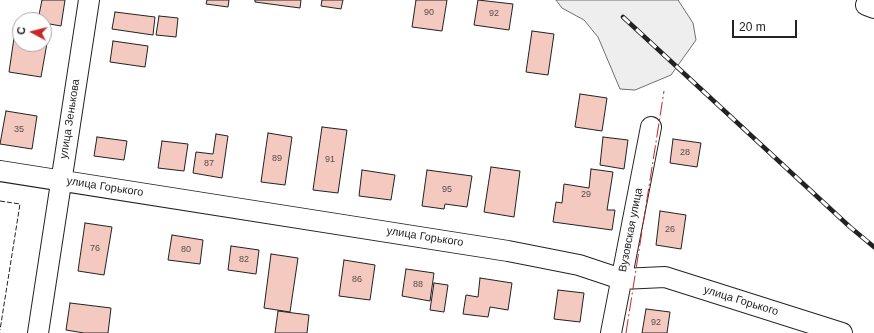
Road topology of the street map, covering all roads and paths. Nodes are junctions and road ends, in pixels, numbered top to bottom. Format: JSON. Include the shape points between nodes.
{"nodes":[{"id":1,"x":89,"y":0,"type":"edge"},
{"id":2,"x":651,"y":127,"type":"dead end"},
{"id":3,"x":0,"y":171,"type":"edge"},
{"id":4,"x":60,"y":180,"type":"junction"},
{"id":5,"x":621,"y":279,"type":"junction"},
{"id":6,"x":38,"y":333,"type":"edge"},
{"id":7,"x":611,"y":333,"type":"edge"},
{"id":8,"x":842,"y":333,"type":"edge"}],
"edges":[{"from":1,"to":4,"type":"street","name":"улица Зенькова"},
{"from":2,"to":5,"type":"street","name":"Вузовская улица"},
{"from":3,"to":4,"type":"street","name":"улица Горького"},
{"from":4,"to":5,"type":"street","name":"улица Горького","via":[[508,251],[579,265]]},
{"from":4,"to":6,"type":"street","name":"улица Зенькова"},
{"from":5,"to":7,"type":"street","name":"Вузовская улица"},
{"from":5,"to":8,"type":"street","name":"улица Горького","via":[[665,277]]}]}
